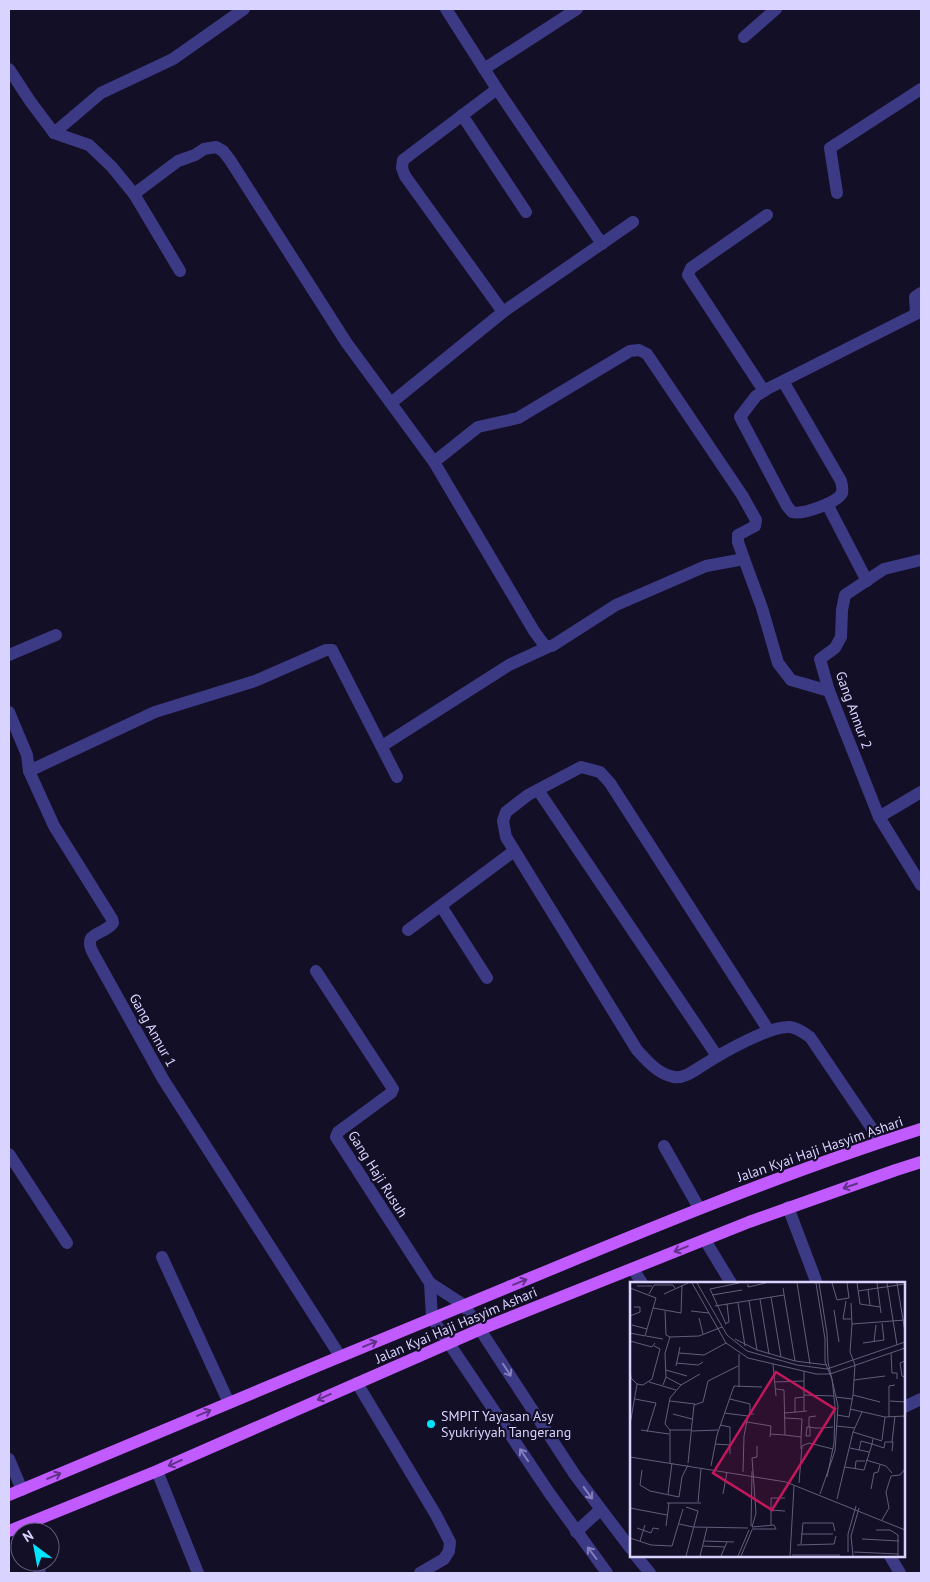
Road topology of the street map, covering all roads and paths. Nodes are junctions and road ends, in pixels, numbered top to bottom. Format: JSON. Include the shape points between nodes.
{"nodes":[{"id":1,"x":244,"y":9,"type":"edge"},
{"id":2,"x":446,"y":9,"type":"edge"},
{"id":3,"x":577,"y":9,"type":"edge"},
{"id":4,"x":776,"y":9,"type":"edge"},
{"id":5,"x":744,"y":37,"type":"dead end"},
{"id":6,"x":9,"y":69,"type":"edge"},
{"id":7,"x":484,"y":69,"type":"junction"},
{"id":8,"x":497,"y":89,"type":"junction"},
{"id":9,"x":921,"y":89,"type":"edge"},
{"id":10,"x":462,"y":115,"type":"junction"},
{"id":11,"x":54,"y":133,"type":"junction"},
{"id":12,"x":837,"y":193,"type":"dead end"},
{"id":13,"x":134,"y":194,"type":"junction"},
{"id":14,"x":526,"y":212,"type":"dead end"},
{"id":15,"x":767,"y":215,"type":"dead end"},
{"id":16,"x":633,"y":222,"type":"dead end"},
{"id":17,"x":602,"y":244,"type":"junction"},
{"id":18,"x":180,"y":271,"type":"dead end"},
{"id":19,"x":921,"y":293,"type":"edge"},
{"id":20,"x":503,"y":312,"type":"junction"},
{"id":21,"x":783,"y":381,"type":"junction"},
{"id":22,"x":764,"y":391,"type":"junction"},
{"id":23,"x":391,"y":403,"type":"junction"},
{"id":24,"x":434,"y":462,"type":"junction"},
{"id":25,"x":827,"y":504,"type":"junction"},
{"id":26,"x":744,"y":559,"type":"junction"},
{"id":27,"x":921,"y":560,"type":"edge"},
{"id":28,"x":867,"y":581,"type":"junction"},
{"id":29,"x":56,"y":635,"type":"dead end"},
{"id":30,"x":548,"y":647,"type":"junction"},
{"id":31,"x":9,"y":655,"type":"edge"},
{"id":32,"x":829,"y":690,"type":"junction"},
{"id":33,"x":9,"y":712,"type":"edge"},
{"id":34,"x":382,"y":746,"type":"junction"},
{"id":35,"x":29,"y":771,"type":"junction"},
{"id":36,"x":397,"y":777,"type":"dead end"},
{"id":37,"x":538,"y":790,"type":"junction"},
{"id":38,"x":921,"y":792,"type":"edge"},
{"id":39,"x":879,"y":817,"type":"junction"},
{"id":40,"x":514,"y":851,"type":"junction"},
{"id":41,"x":921,"y":885,"type":"edge"},
{"id":42,"x":441,"y":906,"type":"junction"},
{"id":43,"x":408,"y":930,"type":"dead end"},
{"id":44,"x":316,"y":971,"type":"dead end"},
{"id":45,"x":487,"y":978,"type":"dead end"},
{"id":46,"x":769,"y":1031,"type":"junction"},
{"id":47,"x":717,"y":1056,"type":"junction"},
{"id":48,"x":921,"y":1129,"type":"edge"},
{"id":49,"x":881,"y":1142,"type":"junction"},
{"id":50,"x":664,"y":1146,"type":"dead end"},
{"id":51,"x":9,"y":1154,"type":"edge"},
{"id":52,"x":921,"y":1162,"type":"edge"},
{"id":53,"x":788,"y":1207,"type":"junction"},
{"id":54,"x":699,"y":1208,"type":"junction"},
{"id":55,"x":705,"y":1240,"type":"junction"},
{"id":56,"x":67,"y":1243,"type":"dead end"},
{"id":57,"x":162,"y":1257,"type":"dead end"},
{"id":58,"x":633,"y":1269,"type":"junction"},
{"id":59,"x":816,"y":1281,"type":"dead end"},
{"id":60,"x":641,"y":1282,"type":"edge"},
{"id":61,"x":730,"y":1282,"type":"edge"},
{"id":62,"x":430,"y":1283,"type":"junction"},
{"id":63,"x":464,"y":1305,"type":"junction"},
{"id":64,"x":432,"y":1318,"type":"junction"},
{"id":65,"x":481,"y":1329,"type":"junction"},
{"id":66,"x":449,"y":1343,"type":"junction"},
{"id":67,"x":340,"y":1356,"type":"junction"},
{"id":68,"x":357,"y":1383,"type":"junction"},
{"id":69,"x":921,"y":1400,"type":"edge"},
{"id":70,"x":229,"y":1403,"type":"junction"},
{"id":71,"x":905,"y":1407,"type":"edge"},
{"id":72,"x":9,"y":1459,"type":"edge"},
{"id":73,"x":157,"y":1470,"type":"junction"},
{"id":74,"x":22,"y":1490,"type":"junction"},
{"id":75,"x":9,"y":1495,"type":"edge"},
{"id":76,"x":600,"y":1510,"type":"junction"},
{"id":77,"x":40,"y":1522,"type":"edge"},
{"id":78,"x":576,"y":1532,"type":"junction"},
{"id":79,"x":630,"y":1548,"type":"edge"},
{"id":80,"x":637,"y":1557,"type":"edge"},
{"id":81,"x":891,"y":1557,"type":"edge"},
{"id":82,"x":198,"y":1573,"type":"edge"},
{"id":83,"x":420,"y":1573,"type":"edge"},
{"id":84,"x":607,"y":1573,"type":"edge"},
{"id":85,"x":650,"y":1573,"type":"edge"},
{"id":86,"x":900,"y":1573,"type":"edge"}],
"edges":[{"from":1,"to":11,"type":"street","via":[[172,58],[101,93]]},
{"from":2,"to":7,"type":"street"},
{"from":3,"to":7,"type":"street"},
{"from":4,"to":5,"type":"street"},
{"from":6,"to":11,"type":"street"},
{"from":7,"to":8,"type":"street"},
{"from":8,"to":10,"type":"street"},
{"from":8,"to":17,"type":"street"},
{"from":9,"to":12,"type":"street","via":[[830,148]]},
{"from":10,"to":14,"type":"street"},
{"from":10,"to":20,"type":"street","via":[[403,160],[402,168]]},
{"from":11,"to":13,"type":"street","via":[[88,145]]},
{"from":13,"to":18,"type":"street"},
{"from":13,"to":23,"type":"street","via":[[178,161],[204,149],[216,147],[223,151],[346,342]]},
{"from":15,"to":22,"type":"street","via":[[691,268],[688,275]]},
{"from":16,"to":17,"type":"street"},
{"from":17,"to":20,"type":"street"},
{"from":19,"to":21,"type":"street","via":[[915,298],[916,314]]},
{"from":20,"to":23,"type":"street"},
{"from":21,"to":22,"type":"street"},
{"from":21,"to":25,"type":"street","via":[[841,481],[842,492]]},
{"from":22,"to":25,"type":"street","via":[[740,417],[787,506],[792,512],[803,513]]},
{"from":23,"to":24,"type":"street"},
{"from":24,"to":26,"type":"street","via":[[478,427],[518,418],[630,351],[639,350],[647,354],[756,520],[755,526],[738,535]]},
{"from":24,"to":30,"type":"street","via":[[542,644]]},
{"from":25,"to":28,"type":"street"},
{"from":26,"to":30,"type":"street","via":[[706,566],[616,605]]},
{"from":26,"to":32,"type":"street","via":[[778,663],[791,680]]},
{"from":27,"to":28,"type":"street","name":"Gang Annur 2","via":[[884,569]]},
{"from":28,"to":32,"type":"street","name":"Gang Annur 2","via":[[845,595],[842,637],[835,648],[820,659]]},
{"from":29,"to":31,"type":"street"},
{"from":30,"to":34,"type":"street","via":[[509,665]]},
{"from":32,"to":39,"type":"street","name":"Gang Annur 2"},
{"from":33,"to":35,"type":"street","name":"Gang Annur 1","via":[[27,756]]},
{"from":34,"to":35,"type":"street","via":[[330,650],[255,681],[155,712]]},
{"from":34,"to":36,"type":"street"},
{"from":35,"to":67,"type":"street","name":"Gang Annur 1","via":[[54,826],[112,919],[110,927],[90,939],[93,953],[162,1079]]},
{"from":37,"to":40,"type":"street","via":[[506,812],[503,820],[506,837]]},
{"from":37,"to":46,"type":"street","via":[[581,767],[600,772]]},
{"from":37,"to":47,"type":"street"},
{"from":38,"to":39,"type":"street"},
{"from":39,"to":41,"type":"street","name":"Gang Annur 2"},
{"from":40,"to":42,"type":"street"},
{"from":40,"to":47,"type":"street","via":[[637,1050],[652,1066],[675,1077],[686,1076]]},
{"from":42,"to":43,"type":"street"},
{"from":42,"to":45,"type":"street"},
{"from":44,"to":62,"type":"street","name":"Gang Haji Rusuh","via":[[393,1089],[338,1132],[336,1138]]},
{"from":46,"to":47,"type":"street"},
{"from":46,"to":49,"type":"street","via":[[789,1026],[810,1037]]},
{"from":48,"to":49,"type":"main road","name":"Jalan Kyai Haji Hasyim Ashari"},
{"from":49,"to":54,"type":"main road","name":"Jalan Kyai Haji Hasyim Ashari"},
{"from":50,"to":54,"type":"street"},
{"from":51,"to":56,"type":"street"},
{"from":52,"to":53,"type":"main road","name":"Jalan Kyai Haji Hasyim Ashari","one_way":true},
{"from":53,"to":55,"type":"main road","name":"Jalan Kyai Haji Hasyim Ashari"},
{"from":53,"to":59,"type":"street"},
{"from":63,"to":54,"type":"main road","name":"Jalan Kyai Haji Hasyim Ashari","one_way":true},
{"from":55,"to":58,"type":"main road","name":"Jalan Kyai Haji Hasyim Ashari","one_way":true},
{"from":55,"to":61,"type":"street"},
{"from":57,"to":70,"type":"street"},
{"from":58,"to":60,"type":"street"},
{"from":58,"to":65,"type":"main road","name":"Jalan Kyai Haji Hasyim Ashari"},
{"from":62,"to":63,"type":"street","name":"Gang Haji Rusuh"},
{"from":62,"to":64,"type":"street","name":"Gang Haji Rusuh"},
{"from":63,"to":64,"type":"main road","name":"Jalan Kyai Haji Hasyim Ashari"},
{"from":63,"to":65,"type":"street"},
{"from":64,"to":66,"type":"street"},
{"from":67,"to":64,"type":"main road","name":"Jalan Kyai Haji Hasyim Ashari","one_way":true},
{"from":65,"to":66,"type":"main road","name":"Jalan Kyai Haji Hasyim Ashari"},
{"from":65,"to":76,"type":"street","one_way":true},
{"from":66,"to":68,"type":"main road","name":"Jalan Kyai Haji Hasyim Ashari"},
{"from":78,"to":66,"type":"street","one_way":true},
{"from":67,"to":70,"type":"main road","name":"Jalan Kyai Haji Hasyim Ashari"},
{"from":68,"to":73,"type":"main road","name":"Jalan Kyai Haji Hasyim Ashari","one_way":true},
{"from":68,"to":83,"type":"street","via":[[450,1542],[444,1559]]},
{"from":69,"to":71,"type":"street"},
{"from":74,"to":70,"type":"main road","name":"Jalan Kyai Haji Hasyim Ashari","one_way":true},
{"from":72,"to":74,"type":"street"},
{"from":73,"to":77,"type":"main road","name":"Jalan Kyai Haji Hasyim Ashari"},
{"from":73,"to":82,"type":"street"},
{"from":74,"to":75,"type":"main road","name":"Jalan Kyai Haji Hasyim Ashari"},
{"from":76,"to":78,"type":"street"},
{"from":76,"to":79,"type":"street"},
{"from":84,"to":78,"type":"street","one_way":true},
{"from":80,"to":85,"type":"street"},
{"from":81,"to":86,"type":"street"}]}
